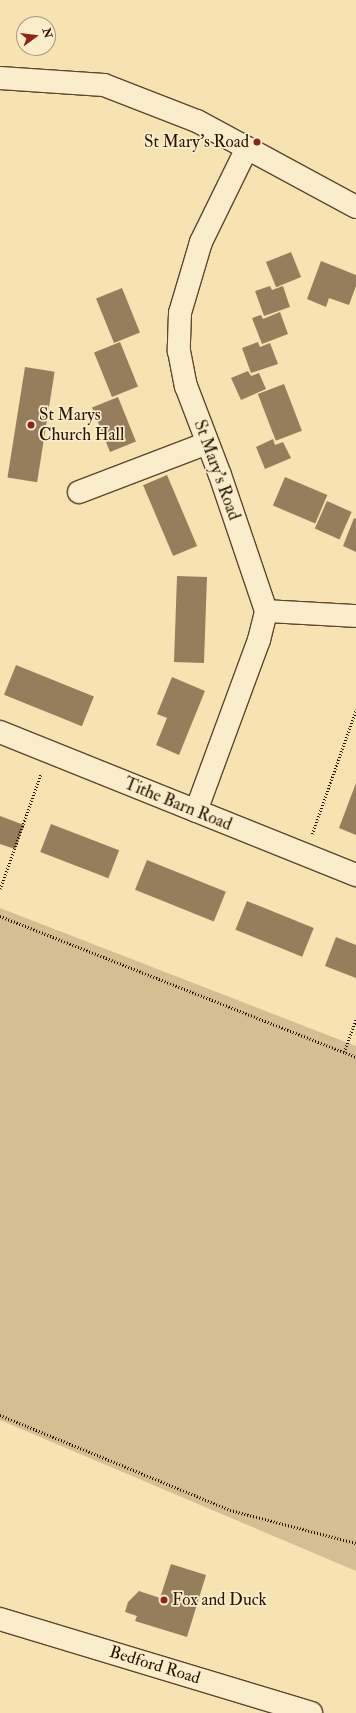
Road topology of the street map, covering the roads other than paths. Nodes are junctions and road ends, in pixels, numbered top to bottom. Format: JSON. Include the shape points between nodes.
{"nodes":[{"id":1,"x":0,"y":78,"type":"edge"},
{"id":2,"x":247,"y":148,"type":"junction"},
{"id":3,"x":356,"y":207,"type":"edge"},
{"id":4,"x":207,"y":442,"type":"junction"},
{"id":5,"x":79,"y":492,"type":"dead end"},
{"id":6,"x":266,"y":611,"type":"junction"},
{"id":7,"x":356,"y":616,"type":"edge"},
{"id":8,"x":0,"y":732,"type":"edge"},
{"id":9,"x":196,"y":811,"type":"junction"},
{"id":10,"x":356,"y":875,"type":"edge"},
{"id":11,"x":0,"y":1619,"type":"edge"},
{"id":12,"x":311,"y":1713,"type":"edge"}],
"edges":[{"from":1,"to":2,"type":"street","via":[[104,85],[197,121]]},
{"from":2,"to":3,"type":"street"},
{"from":2,"to":4,"type":"street","name":"St Mary's Road","via":[[201,242],[180,313],[179,351],[186,386]]},
{"from":4,"to":5,"type":"street"},
{"from":4,"to":6,"type":"street","name":"St Mary's Road"},
{"from":6,"to":7,"type":"street"},
{"from":6,"to":9,"type":"street","via":[[259,640]]},
{"from":8,"to":9,"type":"street","name":"Tithe Barn Road"},
{"from":9,"to":10,"type":"street","name":"Tithe Barn Road"},
{"from":11,"to":12,"type":"street","name":"Bedford Road"}]}
